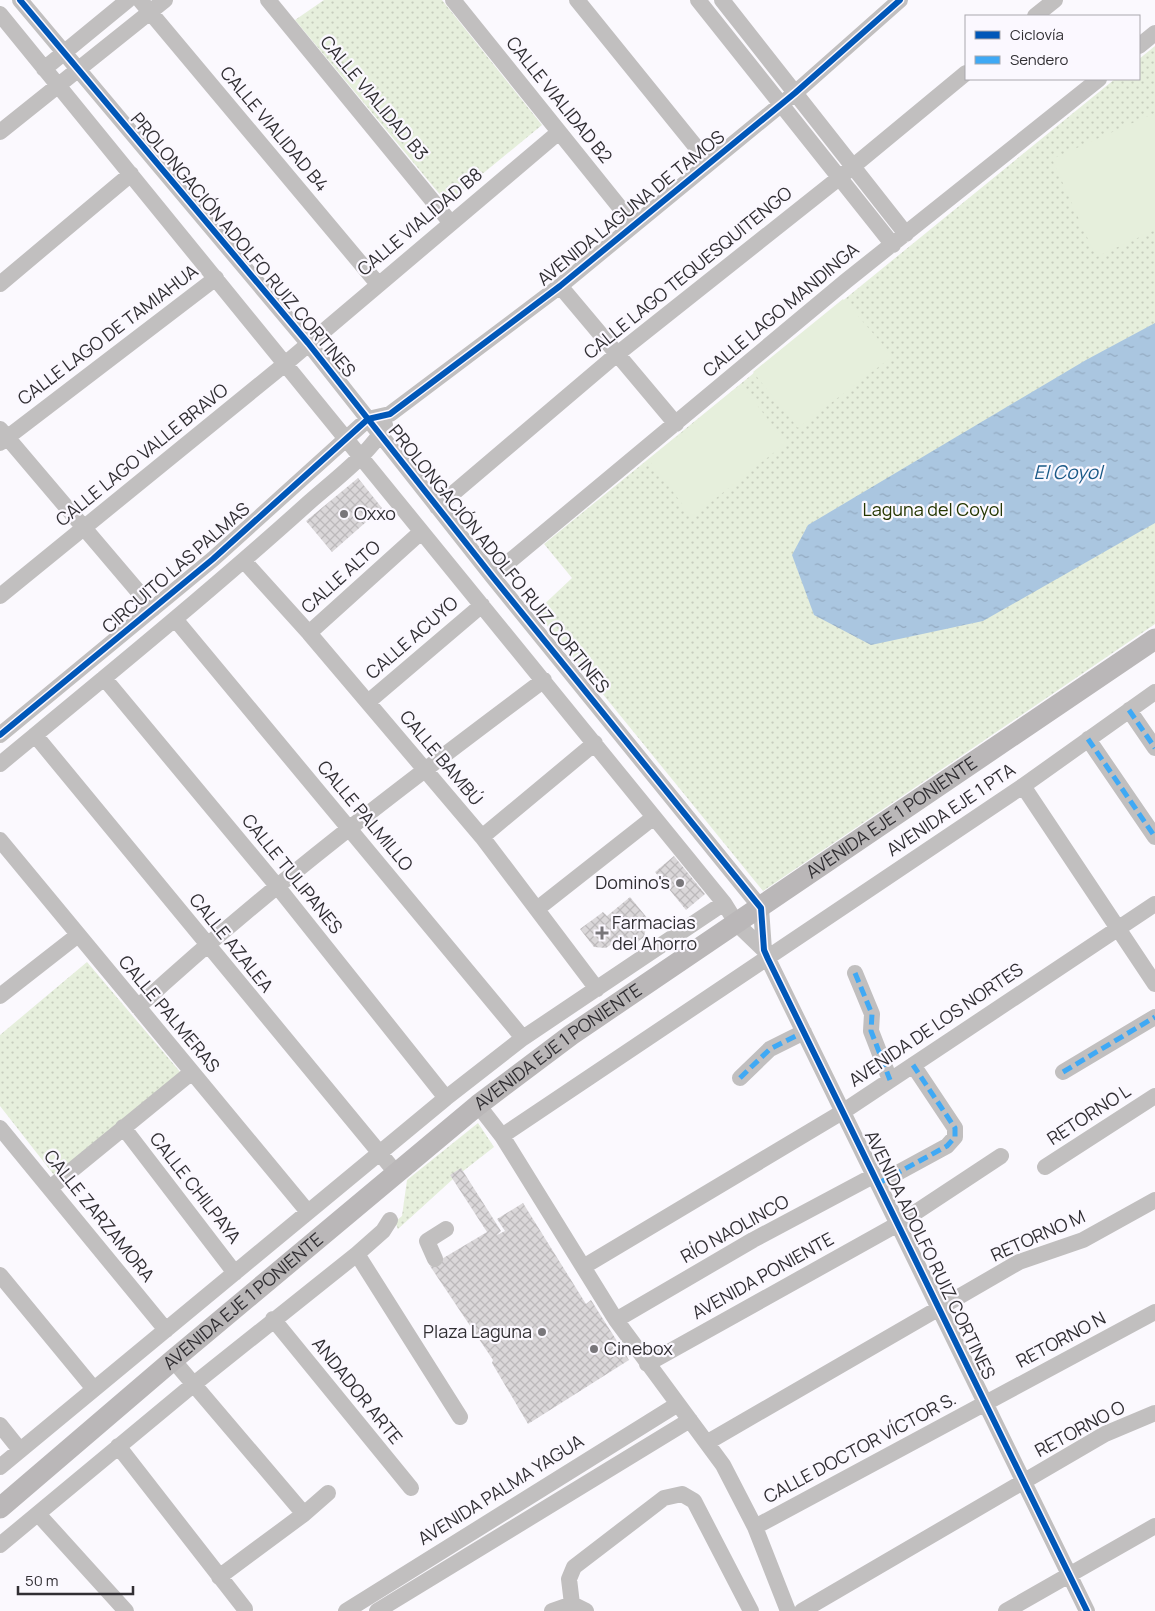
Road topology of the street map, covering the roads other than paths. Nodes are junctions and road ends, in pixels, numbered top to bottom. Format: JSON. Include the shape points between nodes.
{"nodes":[{"id":1,"x":20,"y":0,"type":"edge"},
{"id":2,"x":128,"y":0,"type":"edge"},
{"id":3,"x":165,"y":0,"type":"edge"},
{"id":4,"x":268,"y":0,"type":"edge"},
{"id":5,"x":453,"y":0,"type":"edge"},
{"id":6,"x":577,"y":0,"type":"edge"},
{"id":7,"x":722,"y":0,"type":"edge"},
{"id":8,"x":900,"y":0,"type":"edge"},
{"id":9,"x":1055,"y":0,"type":"edge"},
{"id":10,"x":706,"y":3,"type":"edge"},
{"id":11,"x":145,"y":6,"type":"edge"},
{"id":12,"x":0,"y":15,"type":"edge"},
{"id":13,"x":1036,"y":15,"type":"edge"},
{"id":14,"x":1155,"y":33,"type":"edge"},
{"id":15,"x":1140,"y":45,"type":"edge"},
{"id":16,"x":64,"y":52,"type":"junction"},
{"id":17,"x":44,"y":68,"type":"junction"},
{"id":18,"x":77,"y":69,"type":"junction"},
{"id":19,"x":965,"y":74,"type":"edge"},
{"id":20,"x":1098,"y":80,"type":"edge"},
{"id":21,"x":57,"y":84,"type":"junction"},
{"id":22,"x":795,"y":93,"type":"junction"},
{"id":23,"x":781,"y":104,"type":"junction"},
{"id":24,"x":0,"y":132,"type":"edge"},
{"id":25,"x":559,"y":132,"type":"junction"},
{"id":26,"x":709,"y":162,"type":"junction"},
{"id":27,"x":852,"y":167,"type":"junction"},
{"id":28,"x":131,"y":174,"type":"junction"},
{"id":29,"x":839,"y":178,"type":"junction"},
{"id":30,"x":450,"y":222,"type":"junction"},
{"id":31,"x":634,"y":225,"type":"junction"},
{"id":32,"x":906,"y":234,"type":"junction"},
{"id":33,"x":893,"y":245,"type":"junction"},
{"id":34,"x":216,"y":278,"type":"junction"},
{"id":35,"x":0,"y":284,"type":"edge"},
{"id":36,"x":378,"y":284,"type":"junction"},
{"id":37,"x":560,"y":286,"type":"junction"},
{"id":38,"x":308,"y":343,"type":"junction"},
{"id":39,"x":616,"y":355,"type":"junction"},
{"id":40,"x":285,"y":364,"type":"junction"},
{"id":41,"x":390,"y":414,"type":"junction"},
{"id":42,"x":368,"y":419,"type":"junction"},
{"id":43,"x":676,"y":424,"type":"junction"},
{"id":44,"x":380,"y":435,"type":"junction"},
{"id":45,"x":2,"y":437,"type":"edge"},
{"id":46,"x":346,"y":437,"type":"junction"},
{"id":47,"x":360,"y":455,"type":"junction"},
{"id":48,"x":437,"y":507,"type":"junction"},
{"id":49,"x":83,"y":528,"type":"junction"},
{"id":50,"x":421,"y":532,"type":"junction"},
{"id":51,"x":244,"y":561,"type":"junction"},
{"id":52,"x":492,"y":576,"type":"junction"},
{"id":53,"x":0,"y":596,"type":"edge"},
{"id":54,"x":482,"y":605,"type":"junction"},
{"id":55,"x":153,"y":609,"type":"junction"},
{"id":56,"x":175,"y":619,"type":"junction"},
{"id":57,"x":309,"y":633,"type":"junction"},
{"id":58,"x":1155,"y":639,"type":"edge"},
{"id":59,"x":104,"y":678,"type":"junction"},
{"id":60,"x":544,"y":680,"type":"junction"},
{"id":61,"x":577,"y":680,"type":"junction"},
{"id":62,"x":1155,"y":692,"type":"edge"},
{"id":63,"x":557,"y":696,"type":"junction"},
{"id":64,"x":368,"y":702,"type":"junction"},
{"id":65,"x":1129,"y":710,"type":"junction"},
{"id":66,"x":0,"y":735,"type":"edge"},
{"id":67,"x":35,"y":735,"type":"junction"},
{"id":68,"x":1088,"y":739,"type":"junction"},
{"id":69,"x":595,"y":743,"type":"junction"},
{"id":70,"x":1155,"y":748,"type":"edge"},
{"id":71,"x":0,"y":764,"type":"edge"},
{"id":72,"x":424,"y":770,"type":"junction"},
{"id":73,"x":1023,"y":786,"type":"junction"},
{"id":74,"x":665,"y":788,"type":"junction"},
{"id":75,"x":650,"y":812,"type":"junction"},
{"id":76,"x":348,"y":828,"type":"junction"},
{"id":77,"x":482,"y":837,"type":"junction"},
{"id":78,"x":1155,"y":837,"type":"edge"},
{"id":79,"x":0,"y":840,"type":"edge"},
{"id":80,"x":277,"y":886,"type":"junction"},
{"id":81,"x":724,"y":903,"type":"junction"},
{"id":82,"x":1155,"y":904,"type":"edge"},
{"id":83,"x":537,"y":908,"type":"junction"},
{"id":84,"x":760,"y":908,"type":"junction"},
{"id":85,"x":737,"y":924,"type":"junction"},
{"id":86,"x":1116,"y":928,"type":"junction"},
{"id":87,"x":78,"y":935,"type":"junction"},
{"id":88,"x":206,"y":944,"type":"junction"},
{"id":89,"x":766,"y":954,"type":"junction"},
{"id":90,"x":855,"y":973,"type":"dead end"},
{"id":91,"x":1155,"y":984,"type":"edge"},
{"id":92,"x":3,"y":989,"type":"edge"},
{"id":93,"x":596,"y":989,"type":"junction"},
{"id":94,"x":138,"y":1007,"type":"junction"},
{"id":95,"x":1155,"y":1017,"type":"edge"},
{"id":96,"x":804,"y":1032,"type":"junction"},
{"id":97,"x":523,"y":1038,"type":"junction"},
{"id":98,"x":913,"y":1065,"type":"junction"},
{"id":99,"x":192,"y":1072,"type":"junction"},
{"id":100,"x":1063,"y":1072,"type":"dead end"},
{"id":101,"x":740,"y":1078,"type":"dead end"},
{"id":102,"x":890,"y":1080,"type":"junction"},
{"id":103,"x":1155,"y":1096,"type":"edge"},
{"id":104,"x":446,"y":1098,"type":"junction"},
{"id":105,"x":478,"y":1105,"type":"junction"},
{"id":106,"x":844,"y":1111,"type":"junction"},
{"id":107,"x":123,"y":1127,"type":"junction"},
{"id":108,"x":0,"y":1128,"type":"edge"},
{"id":109,"x":502,"y":1136,"type":"junction"},
{"id":110,"x":380,"y":1154,"type":"junction"},
{"id":111,"x":1001,"y":1156,"type":"dead end"},
{"id":112,"x":1045,"y":1167,"type":"dead end"},
{"id":113,"x":398,"y":1174,"type":"junction"},
{"id":114,"x":877,"y":1179,"type":"junction"},
{"id":115,"x":50,"y":1188,"type":"junction"},
{"id":116,"x":1155,"y":1200,"type":"edge"},
{"id":117,"x":308,"y":1212,"type":"junction"},
{"id":118,"x":390,"y":1220,"type":"dead end"},
{"id":119,"x":898,"y":1224,"type":"junction"},
{"id":120,"x":446,"y":1229,"type":"dead end"},
{"id":121,"x":357,"y":1254,"type":"junction"},
{"id":122,"x":435,"y":1259,"type":"dead end"},
{"id":123,"x":582,"y":1267,"type":"junction"},
{"id":124,"x":235,"y":1273,"type":"junction"},
{"id":125,"x":0,"y":1275,"type":"edge"},
{"id":126,"x":938,"y":1309,"type":"junction"},
{"id":127,"x":1155,"y":1312,"type":"edge"},
{"id":128,"x":273,"y":1320,"type":"junction"},
{"id":129,"x":616,"y":1320,"type":"junction"},
{"id":130,"x":166,"y":1330,"type":"junction"},
{"id":131,"x":173,"y":1360,"type":"junction"},
{"id":132,"x":647,"y":1364,"type":"junction"},
{"id":133,"x":194,"y":1384,"type":"junction"},
{"id":134,"x":94,"y":1389,"type":"junction"},
{"id":135,"x":985,"y":1403,"type":"junction"},
{"id":136,"x":678,"y":1404,"type":"junction"},
{"id":137,"x":1155,"y":1413,"type":"edge"},
{"id":138,"x":460,"y":1416,"type":"dead end"},
{"id":139,"x":690,"y":1420,"type":"junction"},
{"id":140,"x":0,"y":1425,"type":"edge"},
{"id":141,"x":708,"y":1442,"type":"junction"},
{"id":142,"x":118,"y":1446,"type":"junction"},
{"id":143,"x":20,"y":1450,"type":"junction"},
{"id":144,"x":0,"y":1467,"type":"edge"},
{"id":145,"x":1024,"y":1482,"type":"junction"},
{"id":146,"x":411,"y":1488,"type":"dead end"},
{"id":147,"x":328,"y":1492,"type":"dead end"},
{"id":148,"x":0,"y":1508,"type":"edge"},
{"id":149,"x":504,"y":1512,"type":"junction"},
{"id":150,"x":304,"y":1514,"type":"junction"},
{"id":151,"x":39,"y":1516,"type":"junction"},
{"id":152,"x":1155,"y":1526,"type":"edge"},
{"id":153,"x":514,"y":1527,"type":"junction"},
{"id":154,"x":755,"y":1527,"type":"junction"},
{"id":155,"x":0,"y":1545,"type":"edge"},
{"id":156,"x":1070,"y":1576,"type":"junction"},
{"id":157,"x":219,"y":1577,"type":"junction"},
{"id":158,"x":579,"y":1608,"type":"edge"},
{"id":159,"x":246,"y":1609,"type":"dead end"},
{"id":160,"x":126,"y":1611,"type":"edge"},
{"id":161,"x":346,"y":1611,"type":"edge"},
{"id":162,"x":377,"y":1611,"type":"edge"},
{"id":163,"x":552,"y":1611,"type":"edge"},
{"id":164,"x":751,"y":1611,"type":"edge"},
{"id":165,"x":788,"y":1611,"type":"edge"},
{"id":166,"x":802,"y":1611,"type":"edge"},
{"id":167,"x":1006,"y":1611,"type":"edge"},
{"id":168,"x":1088,"y":1611,"type":"edge"}],
"edges":[{"from":1,"to":16,"type":"street","name":"PROLONGACIÓN ADOLFO RUIZ CORTINES"},
{"from":2,"to":16,"type":"street"},
{"from":3,"to":11,"type":"street"},
{"from":4,"to":30,"type":"street","name":"CALLE VIALIDAD B3"},
{"from":5,"to":25,"type":"street","name":"CALLE VIALIDAD B2"},
{"from":6,"to":26,"type":"street"},
{"from":7,"to":22,"type":"street"},
{"from":8,"to":22,"type":"street","name":"AVENIDA LAGUNA DE TAMOS"},
{"from":9,"to":13,"type":"street"},
{"from":10,"to":23,"type":"street"},
{"from":11,"to":18,"type":"street"},
{"from":11,"to":36,"type":"street","name":"CALLE VIALIDAD B4"},
{"from":12,"to":17,"type":"street"},
{"from":14,"to":15,"type":"street"},
{"from":16,"to":17,"type":"street"},
{"from":16,"to":18,"type":"street","name":"PROLONGACIÓN ADOLFO RUIZ CORTINES"},
{"from":17,"to":21,"type":"street"},
{"from":18,"to":21,"type":"street"},
{"from":18,"to":38,"type":"street","name":"PROLONGACIÓN ADOLFO RUIZ CORTINES"},
{"from":19,"to":27,"type":"street","name":"CALLE LAGO TEQUESQUITENGO"},
{"from":20,"to":32,"type":"street","name":"CALLE LAGO MANDINGA"},
{"from":21,"to":24,"type":"street"},
{"from":21,"to":28,"type":"street"},
{"from":22,"to":23,"type":"street","name":"AVENIDA LAGUNA DE TAMOS"},
{"from":22,"to":27,"type":"street"},
{"from":23,"to":26,"type":"street","name":"AVENIDA LAGUNA DE TAMOS"},
{"from":23,"to":29,"type":"street"},
{"from":25,"to":30,"type":"street","name":"CALLE VIALIDAD B8"},
{"from":25,"to":31,"type":"street","name":"CALLE VIALIDAD B2"},
{"from":26,"to":31,"type":"street","name":"AVENIDA LAGUNA DE TAMOS"},
{"from":27,"to":29,"type":"street","name":"CALLE LAGO TEQUESQUITENGO"},
{"from":27,"to":32,"type":"street"},
{"from":28,"to":34,"type":"street"},
{"from":28,"to":35,"type":"street"},
{"from":29,"to":33,"type":"street"},
{"from":29,"to":39,"type":"street","name":"CALLE LAGO TEQUESQUITENGO"},
{"from":30,"to":36,"type":"street","name":"CALLE VIALIDAD B8"},
{"from":31,"to":37,"type":"street","name":"AVENIDA LAGUNA DE TAMOS"},
{"from":32,"to":33,"type":"street","name":"CALLE LAGO MANDINGA"},
{"from":33,"to":43,"type":"street","name":"CALLE LAGO MANDINGA"},
{"from":34,"to":40,"type":"street"},
{"from":34,"to":45,"type":"street","name":"CALLE LAGO DE TAMIAHUA"},
{"from":36,"to":38,"type":"street","name":"CALLE VIALIDAD B8"},
{"from":37,"to":39,"type":"street"},
{"from":37,"to":41,"type":"street","name":"AVENIDA LAGUNA DE TAMOS"},
{"from":38,"to":40,"type":"street","name":"CALLE LAGO VALLE BRAVO"},
{"from":38,"to":42,"type":"street","name":"PROLONGACIÓN ADOLFO RUIZ CORTINES"},
{"from":39,"to":43,"type":"street"},
{"from":39,"to":48,"type":"street","name":"CALLE LAGO TEQUESQUITENGO"},
{"from":40,"to":46,"type":"street"},
{"from":40,"to":49,"type":"street","name":"CALLE LAGO VALLE BRAVO"},
{"from":41,"to":42,"type":"street","name":"AVENIDA LAGUNA DE TAMOS"},
{"from":41,"to":44,"type":"street","name":"AVENIDA LAGUNA DE TAMOS"},
{"from":42,"to":44,"type":"street","name":"PROLONGACIÓN ADOLFO RUIZ CORTINES"},
{"from":42,"to":46,"type":"street","name":"CIRCUITO LAS PALMAS"},
{"from":43,"to":52,"type":"street","name":"CALLE LAGO MANDINGA"},
{"from":44,"to":47,"type":"street","name":"CIRCUITO LAS PALMAS"},
{"from":44,"to":48,"type":"street","name":"PROLONGACIÓN ADOLFO RUIZ CORTINES"},
{"from":45,"to":49,"type":"street"},
{"from":46,"to":47,"type":"street"},
{"from":46,"to":55,"type":"street","name":"CIRCUITO LAS PALMAS","via":[[213,559]]},
{"from":47,"to":50,"type":"street"},
{"from":47,"to":51,"type":"street","name":"CIRCUITO LAS PALMAS"},
{"from":48,"to":52,"type":"street","name":"PROLONGACIÓN ADOLFO RUIZ CORTINES"},
{"from":49,"to":53,"type":"street","name":"CALLE LAGO VALLE BRAVO"},
{"from":49,"to":55,"type":"street"},
{"from":50,"to":54,"type":"street"},
{"from":50,"to":57,"type":"street","name":"CALLE ALTO"},
{"from":51,"to":56,"type":"street","name":"CIRCUITO LAS PALMAS"},
{"from":51,"to":57,"type":"street","name":"CALLE BAMBÚ"},
{"from":52,"to":61,"type":"street","name":"PROLONGACIÓN ADOLFO RUIZ CORTINES"},
{"from":54,"to":60,"type":"street"},
{"from":54,"to":64,"type":"street","name":"CALLE ACUYO"},
{"from":55,"to":66,"type":"street","name":"CIRCUITO LAS PALMAS"},
{"from":56,"to":59,"type":"street","name":"CIRCUITO LAS PALMAS"},
{"from":56,"to":76,"type":"street","name":"CALLE PALMILLO"},
{"from":57,"to":64,"type":"street","name":"CALLE BAMBÚ"},
{"from":58,"to":84,"type":"main road","name":"AVENIDA EJE 1 PONIENTE"},
{"from":59,"to":67,"type":"street","name":"CIRCUITO LAS PALMAS"},
{"from":59,"to":80,"type":"street","name":"CALLE TULIPANES"},
{"from":60,"to":63,"type":"street"},
{"from":60,"to":72,"type":"street"},
{"from":61,"to":63,"type":"street"},
{"from":61,"to":74,"type":"street","name":"PROLONGACIÓN ADOLFO RUIZ CORTINES"},
{"from":62,"to":65,"type":"street","name":"AVENIDA EJE 1 PTA"},
{"from":63,"to":69,"type":"street"},
{"from":64,"to":72,"type":"street","name":"CALLE BAMBÚ"},
{"from":65,"to":68,"type":"street","name":"AVENIDA EJE 1 PTA"},
{"from":65,"to":70,"type":"street"},
{"from":67,"to":71,"type":"street","name":"CIRCUITO LAS PALMAS"},
{"from":67,"to":88,"type":"street","name":"CALLE AZALEA"},
{"from":68,"to":73,"type":"street","name":"AVENIDA EJE 1 PTA"},
{"from":68,"to":78,"type":"street"},
{"from":69,"to":75,"type":"street"},
{"from":69,"to":77,"type":"street"},
{"from":72,"to":76,"type":"street"},
{"from":72,"to":77,"type":"street","name":"CALLE BAMBÚ"},
{"from":73,"to":86,"type":"street"},
{"from":73,"to":89,"type":"street","name":"AVENIDA EJE 1 PTA"},
{"from":74,"to":75,"type":"street"},
{"from":74,"to":84,"type":"street","name":"PROLONGACIÓN ADOLFO RUIZ CORTINES"},
{"from":75,"to":81,"type":"street"},
{"from":75,"to":83,"type":"street"},
{"from":76,"to":80,"type":"street"},
{"from":76,"to":97,"type":"street","name":"CALLE PALMILLO"},
{"from":77,"to":83,"type":"street","name":"CALLE BAMBÚ"},
{"from":79,"to":87,"type":"street","name":"CALLE PALMERAS"},
{"from":80,"to":88,"type":"street"},
{"from":80,"to":104,"type":"street","name":"CALLE TULIPANES"},
{"from":81,"to":85,"type":"street"},
{"from":81,"to":93,"type":"street","name":"AVENIDA EJE 1 PONIENTE"},
{"from":82,"to":86,"type":"street","name":"AVENIDA DE LOS NORTES"},
{"from":83,"to":93,"type":"street","name":"CALLE BAMBÚ"},
{"from":84,"to":85,"type":"main road","name":"AVENIDA EJE 1 PONIENTE"},
{"from":84,"to":89,"type":"street","name":"AVENIDA ADOLFO RUIZ CORTINES"},
{"from":85,"to":89,"type":"street","name":"AVENIDA ADOLFO RUIZ CORTINES"},
{"from":85,"to":105,"type":"main road","name":"AVENIDA EJE 1 PONIENTE","via":[[571,1035]]},
{"from":86,"to":91,"type":"street"},
{"from":86,"to":98,"type":"street","name":"AVENIDA DE LOS NORTES"},
{"from":87,"to":92,"type":"street"},
{"from":87,"to":94,"type":"street","name":"CALLE PALMERAS"},
{"from":88,"to":94,"type":"street"},
{"from":88,"to":110,"type":"street","name":"CALLE AZALEA"},
{"from":89,"to":96,"type":"street","name":"AVENIDA ADOLFO RUIZ CORTINES"},
{"from":89,"to":109,"type":"street","name":"AVENIDA EJE 1 PTA"},
{"from":90,"to":102,"type":"street","via":[[872,1014],[871,1031]]},
{"from":93,"to":97,"type":"street","name":"AVENIDA EJE 1 PONIENTE"},
{"from":94,"to":99,"type":"street","name":"CALLE PALMERAS"},
{"from":95,"to":100,"type":"street"},
{"from":96,"to":101,"type":"street","via":[[770,1049]]},
{"from":96,"to":106,"type":"street","name":"AVENIDA ADOLFO RUIZ CORTINES"},
{"from":97,"to":104,"type":"street","name":"AVENIDA EJE 1 PONIENTE"},
{"from":98,"to":102,"type":"street","name":"AVENIDA DE LOS NORTES"},
{"from":98,"to":114,"type":"street","name":"RÍO NAOLINCO","via":[[955,1128],[955,1137],[946,1146]]},
{"from":99,"to":107,"type":"street"},
{"from":99,"to":117,"type":"street","name":"CALLE PALMERAS"},
{"from":102,"to":106,"type":"street","name":"AVENIDA DE LOS NORTES"},
{"from":103,"to":112,"type":"street","name":"RETORNO L"},
{"from":104,"to":110,"type":"street","name":"AVENIDA EJE 1 PONIENTE"},
{"from":105,"to":109,"type":"street"},
{"from":105,"to":113,"type":"main road","name":"AVENIDA EJE 1 PONIENTE"},
{"from":106,"to":114,"type":"street","name":"AVENIDA ADOLFO RUIZ CORTINES"},
{"from":106,"to":123,"type":"street","name":"AVENIDA DE LOS NORTES"},
{"from":107,"to":115,"type":"street"},
{"from":107,"to":124,"type":"street","name":"CALLE CHILPAYA"},
{"from":108,"to":115,"type":"street","name":"CALLE ZARZAMORA"},
{"from":109,"to":123,"type":"street"},
{"from":110,"to":113,"type":"street","name":"CALLE AZALEA"},
{"from":110,"to":117,"type":"street","name":"AVENIDA EJE 1 PONIENTE"},
{"from":111,"to":119,"type":"street"},
{"from":113,"to":131,"type":"main road","name":"AVENIDA EJE 1 PONIENTE"},
{"from":114,"to":119,"type":"street","name":"AVENIDA ADOLFO RUIZ CORTINES"},
{"from":114,"to":129,"type":"street","name":"RÍO NAOLINCO","via":[[754,1240]]},
{"from":115,"to":130,"type":"street","name":"CALLE ZARZAMORA"},
{"from":116,"to":126,"type":"street","name":"RETORNO M","via":[[1083,1240],[1019,1262]]},
{"from":117,"to":124,"type":"street","name":"AVENIDA EJE 1 PONIENTE"},
{"from":118,"to":121,"type":"street","name":"AVENIDA EJE 1 PONIENTE","via":[[383,1231]]},
{"from":119,"to":126,"type":"street","name":"AVENIDA ADOLFO RUIZ CORTINES"},
{"from":119,"to":132,"type":"street","name":"AVENIDA PONIENTE"},
{"from":120,"to":122,"type":"street","via":[[427,1241]]},
{"from":121,"to":128,"type":"street","name":"AVENIDA EJE 1 PONIENTE"},
{"from":121,"to":138,"type":"street"},
{"from":123,"to":129,"type":"street"},
{"from":124,"to":130,"type":"street","name":"AVENIDA EJE 1 PONIENTE"},
{"from":125,"to":134,"type":"street"},
{"from":126,"to":135,"type":"street","name":"AVENIDA ADOLFO RUIZ CORTINES"},
{"from":126,"to":141,"type":"street","name":"RETORNO M"},
{"from":127,"to":135,"type":"street","name":"RETORNO N"},
{"from":128,"to":133,"type":"street","name":"AVENIDA EJE 1 PONIENTE"},
{"from":128,"to":146,"type":"street","name":"ANDADOR ARTE"},
{"from":129,"to":132,"type":"street"},
{"from":130,"to":134,"type":"street","name":"AVENIDA EJE 1 PONIENTE"},
{"from":131,"to":133,"type":"street"},
{"from":131,"to":148,"type":"main road","name":"AVENIDA EJE 1 PONIENTE"},
{"from":132,"to":136,"type":"street"},
{"from":133,"to":142,"type":"street","name":"AVENIDA EJE 1 PONIENTE"},
{"from":133,"to":150,"type":"street"},
{"from":134,"to":143,"type":"street","name":"AVENIDA EJE 1 PONIENTE"},
{"from":135,"to":145,"type":"street","name":"AVENIDA ADOLFO RUIZ CORTINES"},
{"from":135,"to":154,"type":"street","name":"CALLE DOCTOR VÍCTOR S."},
{"from":136,"to":139,"type":"street"},
{"from":136,"to":149,"type":"street","name":"AVENIDA PALMA YAGUA"},
{"from":137,"to":145,"type":"street","name":"RETORNO O","via":[[1105,1434]]},
{"from":139,"to":141,"type":"street"},
{"from":139,"to":153,"type":"street"},
{"from":140,"to":143,"type":"street"},
{"from":141,"to":154,"type":"street","via":[[740,1494]]},
{"from":142,"to":151,"type":"street","name":"AVENIDA EJE 1 PONIENTE"},
{"from":142,"to":157,"type":"street"},
{"from":143,"to":144,"type":"street","name":"AVENIDA EJE 1 PONIENTE"},
{"from":145,"to":156,"type":"street","name":"AVENIDA ADOLFO RUIZ CORTINES"},
{"from":145,"to":166,"type":"street","name":"RETORNO O"},
{"from":147,"to":150,"type":"street"},
{"from":149,"to":153,"type":"street"},
{"from":149,"to":161,"type":"street","name":"AVENIDA PALMA YAGUA"},
{"from":150,"to":157,"type":"street"},
{"from":151,"to":155,"type":"street","name":"AVENIDA EJE 1 PONIENTE"},
{"from":151,"to":160,"type":"street"},
{"from":152,"to":156,"type":"street"},
{"from":153,"to":162,"type":"street"},
{"from":154,"to":165,"type":"street"},
{"from":156,"to":167,"type":"street"},
{"from":156,"to":168,"type":"street","name":"AVENIDA ADOLFO RUIZ CORTINES"},
{"from":157,"to":159,"type":"street"},
{"from":158,"to":163,"type":"street"},
{"from":158,"to":164,"type":"street","via":[[569,1579],[574,1567],[664,1498],[682,1494],[694,1502]]}]}
